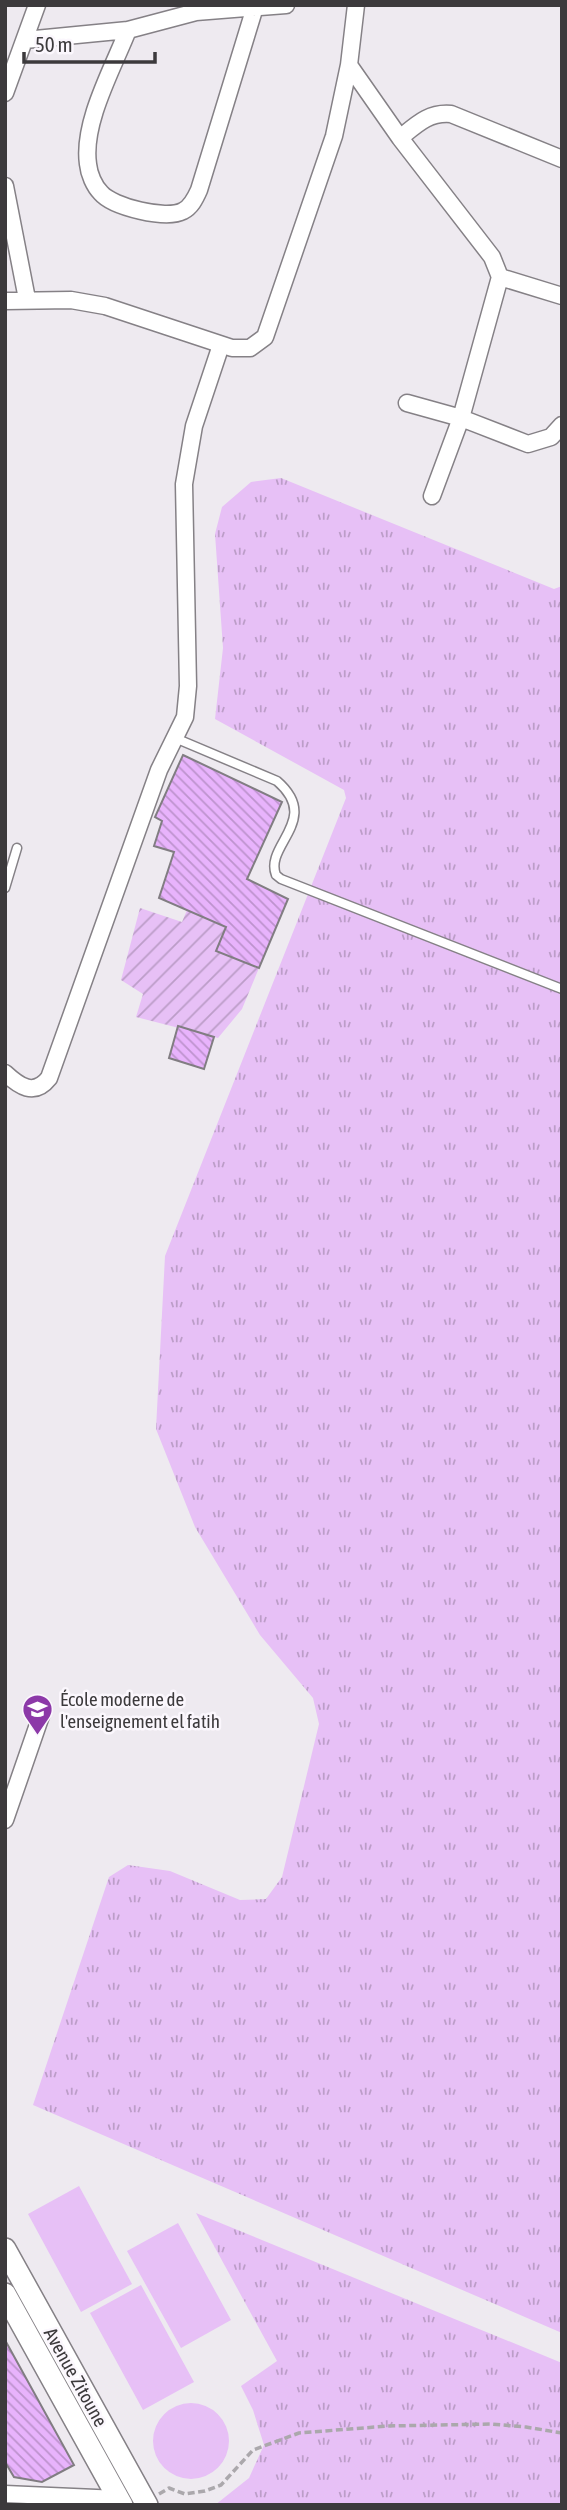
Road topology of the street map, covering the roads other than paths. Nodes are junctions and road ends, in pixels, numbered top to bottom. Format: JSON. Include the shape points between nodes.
{"nodes":[{"id":1,"x":37,"y":5,"type":"edge"},
{"id":2,"x":286,"y":5,"type":"edge"},
{"id":3,"x":356,"y":5,"type":"edge"},
{"id":4,"x":255,"y":7,"type":"edge"},
{"id":5,"x":128,"y":30,"type":"junction"},
{"id":6,"x":25,"y":40,"type":"junction"},
{"id":7,"x":349,"y":65,"type":"junction"},
{"id":8,"x":5,"y":93,"type":"edge"},
{"id":9,"x":400,"y":138,"type":"junction"},
{"id":10,"x":562,"y":159,"type":"edge"},
{"id":11,"x":5,"y":186,"type":"edge"},
{"id":12,"x":500,"y":276,"type":"junction"},
{"id":13,"x":562,"y":296,"type":"edge"},
{"id":14,"x":27,"y":299,"type":"junction"},
{"id":15,"x":5,"y":301,"type":"edge"},
{"id":16,"x":221,"y":345,"type":"junction"},
{"id":17,"x":407,"y":403,"type":"dead end"},
{"id":18,"x":461,"y":418,"type":"junction"},
{"id":19,"x":562,"y":425,"type":"edge"},
{"id":20,"x":432,"y":496,"type":"dead end"},
{"id":21,"x":175,"y":738,"type":"junction"},
{"id":22,"x":17,"y":848,"type":"dead end"},
{"id":23,"x":5,"y":888,"type":"edge"},
{"id":24,"x":562,"y":989,"type":"edge"},
{"id":25,"x":5,"y":1073,"type":"edge"},
{"id":26,"x":43,"y":1710,"type":"dead end"},
{"id":27,"x":5,"y":1820,"type":"edge"},
{"id":28,"x":5,"y":2249,"type":"edge"},
{"id":29,"x":5,"y":2294,"type":"edge"},
{"id":30,"x":5,"y":2494,"type":"edge"},
{"id":31,"x":121,"y":2502,"type":"edge"},
{"id":32,"x":146,"y":2503,"type":"edge"}],
"edges":[{"from":1,"to":6,"type":"street"},
{"from":2,"to":4,"type":"street"},
{"from":3,"to":7,"type":"street"},
{"from":4,"to":5,"type":"street","via":[[196,12]]},
{"from":4,"to":5,"type":"street","via":[[199,190],[189,207],[173,215],[111,201],[102,196],[88,169],[94,117]]},
{"from":5,"to":6,"type":"street"},
{"from":6,"to":8,"type":"street"},
{"from":7,"to":9,"type":"street"},
{"from":7,"to":16,"type":"street","via":[[334,136],[265,337],[250,348]]},
{"from":9,"to":10,"type":"street","via":[[427,117],[452,114]]},
{"from":9,"to":12,"type":"street","via":[[492,257]]},
{"from":11,"to":14,"type":"street"},
{"from":12,"to":13,"type":"street"},
{"from":12,"to":18,"type":"street"},
{"from":14,"to":15,"type":"street"},
{"from":14,"to":16,"type":"street","via":[[71,299],[105,306]]},
{"from":16,"to":21,"type":"street","via":[[186,464],[188,702]]},
{"from":17,"to":18,"type":"street"},
{"from":18,"to":19,"type":"street","via":[[528,444],[551,437]]},
{"from":18,"to":20,"type":"street"},
{"from":21,"to":24,"type":"lane","via":[[277,781],[287,790],[295,816],[275,863],[276,876]]},
{"from":21,"to":25,"type":"street","via":[[159,770],[49,1078],[30,1089]]},
{"from":22,"to":23,"type":"lane"},
{"from":26,"to":27,"type":"street"},
{"from":28,"to":32,"type":"main road","name":"Avenue Zitoune"},
{"from":29,"to":31,"type":"main road","name":"Avenue Zitoune"},
{"from":30,"to":31,"type":"street"}]}
